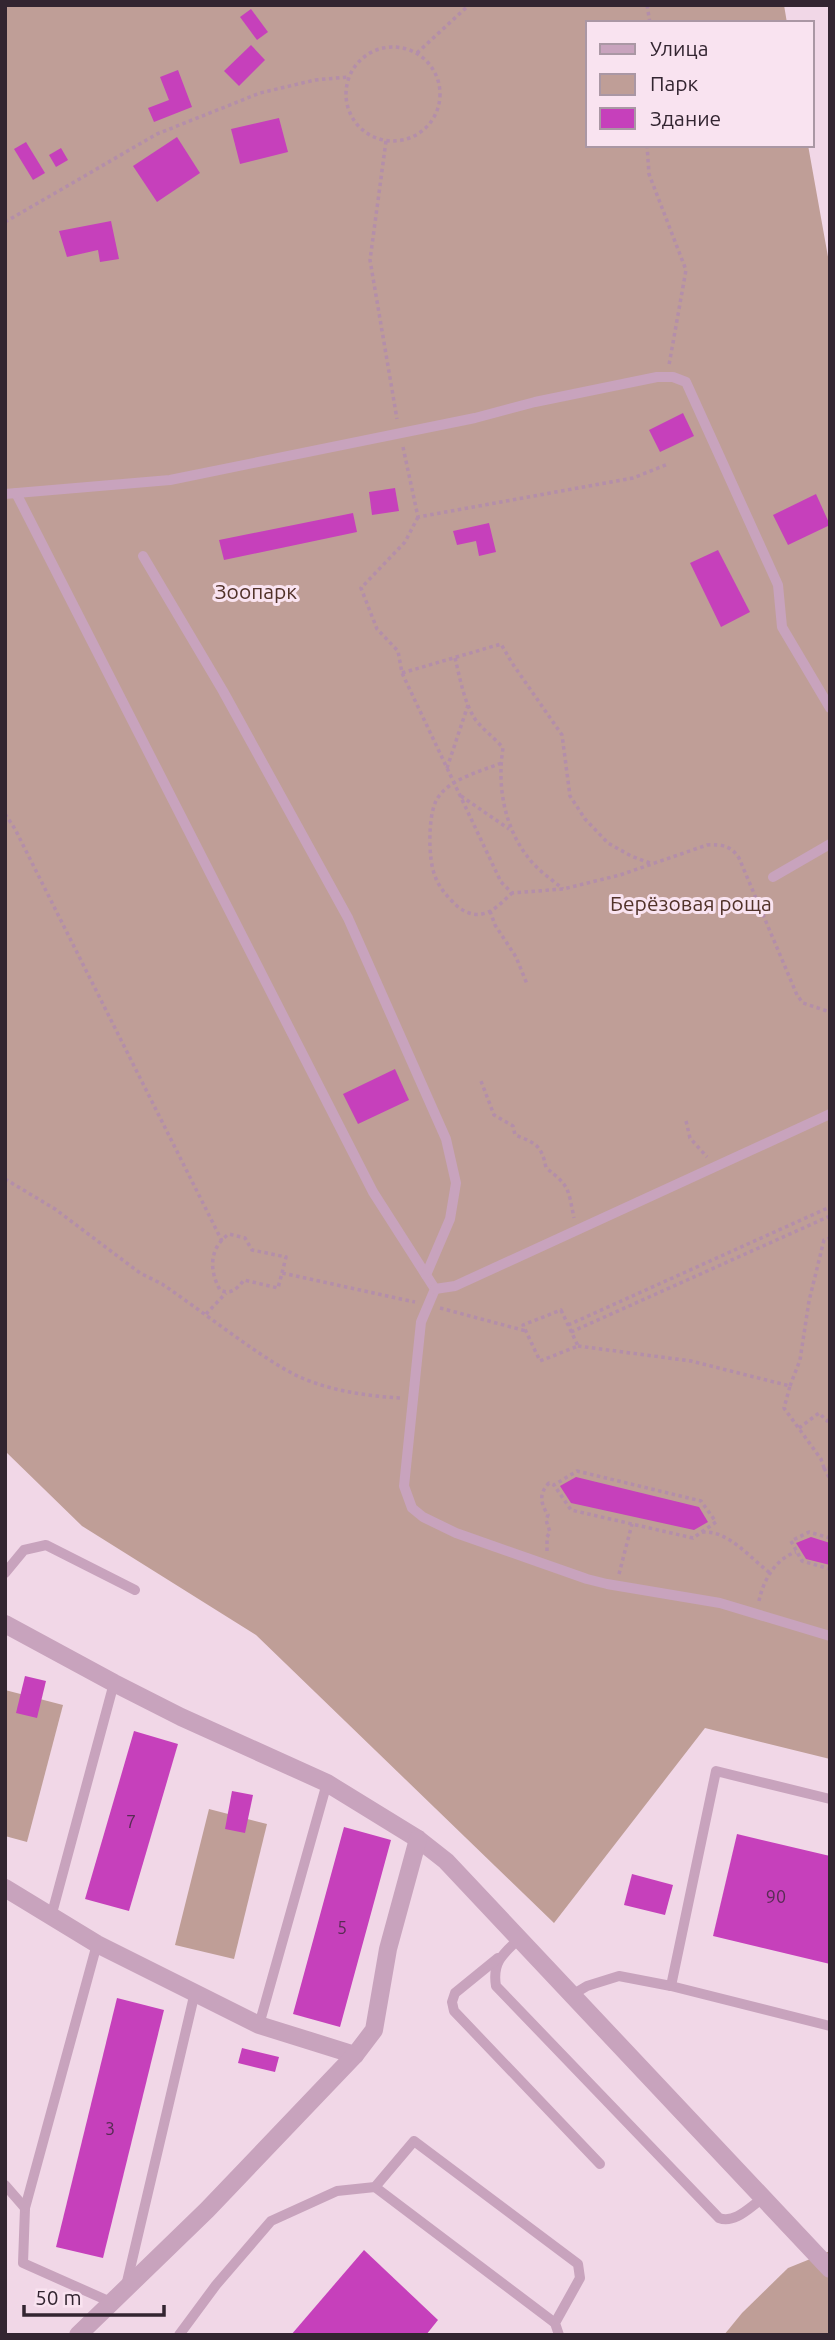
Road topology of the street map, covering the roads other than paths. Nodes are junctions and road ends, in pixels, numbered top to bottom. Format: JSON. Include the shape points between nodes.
{"nodes":[{"id":1,"x":11,"y":494,"type":"edge"},
{"id":2,"x":143,"y":556,"type":"dead end"},
{"id":3,"x":830,"y":708,"type":"edge"},
{"id":4,"x":830,"y":844,"type":"edge"},
{"id":5,"x":773,"y":877,"type":"dead end"},
{"id":6,"x":830,"y":1114,"type":"edge"},
{"id":7,"x":426,"y":1275,"type":"junction"},
{"id":8,"x":435,"y":1289,"type":"junction"},
{"id":9,"x":5,"y":1573,"type":"edge"},
{"id":10,"x":135,"y":1590,"type":"dead end"},
{"id":11,"x":5,"y":1623,"type":"edge"},
{"id":12,"x":830,"y":1636,"type":"edge"},
{"id":13,"x":114,"y":1683,"type":"junction"},
{"id":14,"x":327,"y":1783,"type":"junction"},
{"id":15,"x":830,"y":1799,"type":"edge"},
{"id":16,"x":418,"y":1839,"type":"junction"},
{"id":17,"x":5,"y":1888,"type":"edge"},
{"id":18,"x":51,"y":1917,"type":"junction"},
{"id":19,"x":519,"y":1939,"type":"junction"},
{"id":20,"x":97,"y":1944,"type":"junction"},
{"id":21,"x":498,"y":1958,"type":"junction"},
{"id":22,"x":671,"y":1986,"type":"junction"},
{"id":23,"x":195,"y":1993,"type":"junction"},
{"id":24,"x":572,"y":1995,"type":"junction"},
{"id":25,"x":259,"y":2025,"type":"junction"},
{"id":26,"x":830,"y":2025,"type":"edge"},
{"id":27,"x":355,"y":2055,"type":"junction"},
{"id":28,"x":600,"y":2164,"type":"dead end"},
{"id":29,"x":5,"y":2185,"type":"edge"},
{"id":30,"x":376,"y":2187,"type":"junction"},
{"id":31,"x":763,"y":2198,"type":"junction"},
{"id":32,"x":25,"y":2208,"type":"junction"},
{"id":33,"x":830,"y":2269,"type":"edge"},
{"id":34,"x":119,"y":2297,"type":"junction"},
{"id":35,"x":555,"y":2323,"type":"junction"},
{"id":36,"x":78,"y":2335,"type":"edge"},
{"id":37,"x":179,"y":2335,"type":"edge"},
{"id":38,"x":559,"y":2335,"type":"edge"}],
"edges":[{"from":1,"to":3,"type":"lane","via":[[170,480],[673,377],[686,382],[778,585],[782,627]]},
{"from":1,"to":7,"type":"lane","via":[[373,1192]]},
{"from":2,"to":7,"type":"lane","via":[[348,918],[446,1139],[456,1184],[450,1219]]},
{"from":4,"to":5,"type":"lane"},
{"from":6,"to":8,"type":"lane","via":[[455,1286]]},
{"from":7,"to":8,"type":"lane"},
{"from":8,"to":12,"type":"lane","via":[[421,1322],[404,1486],[412,1508],[456,1533],[586,1578],[720,1603]]},
{"from":9,"to":10,"type":"lane","via":[[24,1550],[46,1545]]},
{"from":11,"to":13,"type":"street"},
{"from":13,"to":14,"type":"street"},
{"from":13,"to":18,"type":"lane"},
{"from":14,"to":16,"type":"street"},
{"from":14,"to":25,"type":"lane"},
{"from":15,"to":22,"type":"lane","via":[[716,1771]]},
{"from":16,"to":19,"type":"street","via":[[446,1861]]},
{"from":16,"to":27,"type":"street","via":[[388,1949],[374,2030]]},
{"from":17,"to":18,"type":"street"},
{"from":18,"to":20,"type":"street"},
{"from":19,"to":21,"type":"lane"},
{"from":19,"to":24,"type":"street"},
{"from":20,"to":23,"type":"street"},
{"from":20,"to":32,"type":"lane"},
{"from":21,"to":28,"type":"lane","via":[[455,1993],[454,2011]]},
{"from":21,"to":31,"type":"lane","via":[[496,1986],[719,2218],[732,2219]]},
{"from":22,"to":24,"type":"lane","via":[[619,1976]]},
{"from":22,"to":26,"type":"lane"},
{"from":23,"to":25,"type":"street"},
{"from":23,"to":34,"type":"lane"},
{"from":24,"to":31,"type":"street"},
{"from":25,"to":27,"type":"street"},
{"from":27,"to":34,"type":"street"},
{"from":29,"to":32,"type":"lane"},
{"from":30,"to":35,"type":"lane"},
{"from":30,"to":35,"type":"lane","via":[[414,2141],[578,2264],[580,2277]]},
{"from":30,"to":37,"type":"lane","via":[[337,2191],[271,2221]]},
{"from":31,"to":33,"type":"street"},
{"from":32,"to":34,"type":"lane","via":[[23,2263]]},
{"from":34,"to":36,"type":"street"},
{"from":35,"to":38,"type":"lane"}]}
